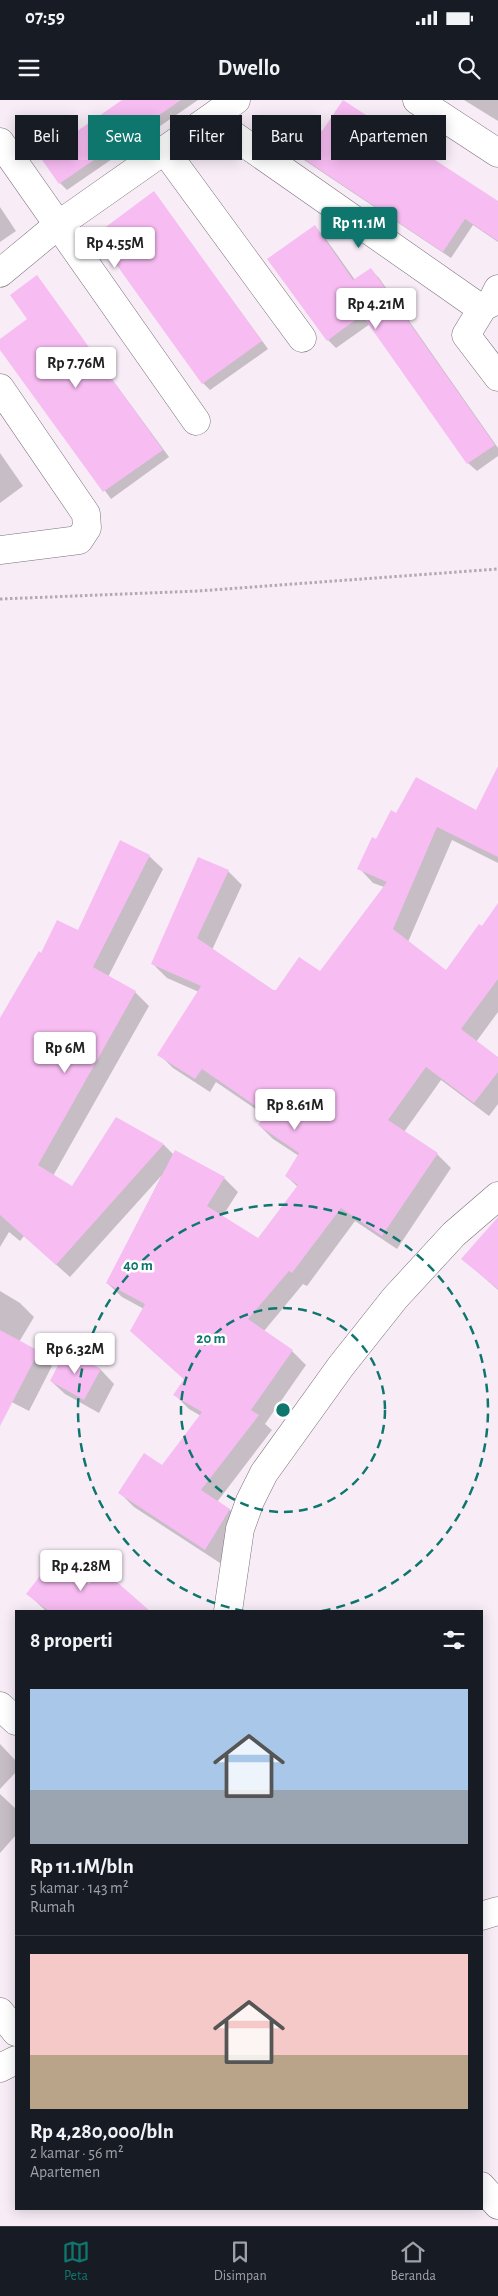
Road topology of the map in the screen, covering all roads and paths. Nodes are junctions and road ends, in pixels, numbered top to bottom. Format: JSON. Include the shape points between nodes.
{"nodes":[{"id":1,"x":236,"y":100,"type":"edge"},
{"id":2,"x":416,"y":100,"type":"edge"},
{"id":3,"x":215,"y":115,"type":"edge"},
{"id":4,"x":242,"y":141,"type":"edge"},
{"id":5,"x":0,"y":142,"type":"edge"},
{"id":6,"x":170,"y":147,"type":"edge"},
{"id":7,"x":164,"y":151,"type":"junction"},
{"id":8,"x":498,"y":153,"type":"edge"},
{"id":9,"x":58,"y":225,"type":"junction"},
{"id":10,"x":0,"y":273,"type":"edge"},
{"id":11,"x":491,"y":298,"type":"edge"},
{"id":12,"x":302,"y":338,"type":"dead end"},
{"id":13,"x":498,"y":377,"type":"edge"},
{"id":14,"x":0,"y":388,"type":"edge"},
{"id":15,"x":196,"y":420,"type":"dead end"},
{"id":16,"x":0,"y":550,"type":"edge"},
{"id":17,"x":498,"y":569,"type":"edge"},
{"id":18,"x":0,"y":599,"type":"edge"},
{"id":19,"x":498,"y":1196,"type":"edge"},
{"id":20,"x":228,"y":1610,"type":"edge"},
{"id":21,"x":0,"y":1706,"type":"edge"},
{"id":22,"x":15,"y":1720,"type":"edge"},
{"id":23,"x":498,"y":1911,"type":"edge"},
{"id":24,"x":483,"y":1915,"type":"edge"},
{"id":25,"x":0,"y":2012,"type":"edge"},
{"id":26,"x":15,"y":2031,"type":"edge"},
{"id":27,"x":15,"y":2060,"type":"edge"},
{"id":28,"x":0,"y":2068,"type":"edge"},
{"id":29,"x":483,"y":2188,"type":"edge"},
{"id":30,"x":498,"y":2205,"type":"edge"}],
"edges":[{"from":1,"to":3,"type":"street"},
{"from":2,"to":8,"type":"street"},
{"from":4,"to":11,"type":"street","via":[[470,301]]},
{"from":5,"to":9,"type":"street"},
{"from":6,"to":7,"type":"street"},
{"from":7,"to":9,"type":"street"},
{"from":7,"to":12,"type":"street"},
{"from":9,"to":10,"type":"street"},
{"from":9,"to":15,"type":"street"},
{"from":11,"to":13,"type":"street","via":[[466,336]]},
{"from":14,"to":16,"type":"street","via":[[86,514],[87,528],[79,540]]},
{"from":17,"to":18,"type":"path","via":[[198,591]]},
{"from":19,"to":20,"type":"street","via":[[454,1234],[395,1298],[264,1473],[240,1529]]},
{"from":21,"to":22,"type":"street"},
{"from":23,"to":24,"type":"street"},
{"from":25,"to":26,"type":"street"},
{"from":27,"to":28,"type":"street"},
{"from":29,"to":30,"type":"street"}]}
